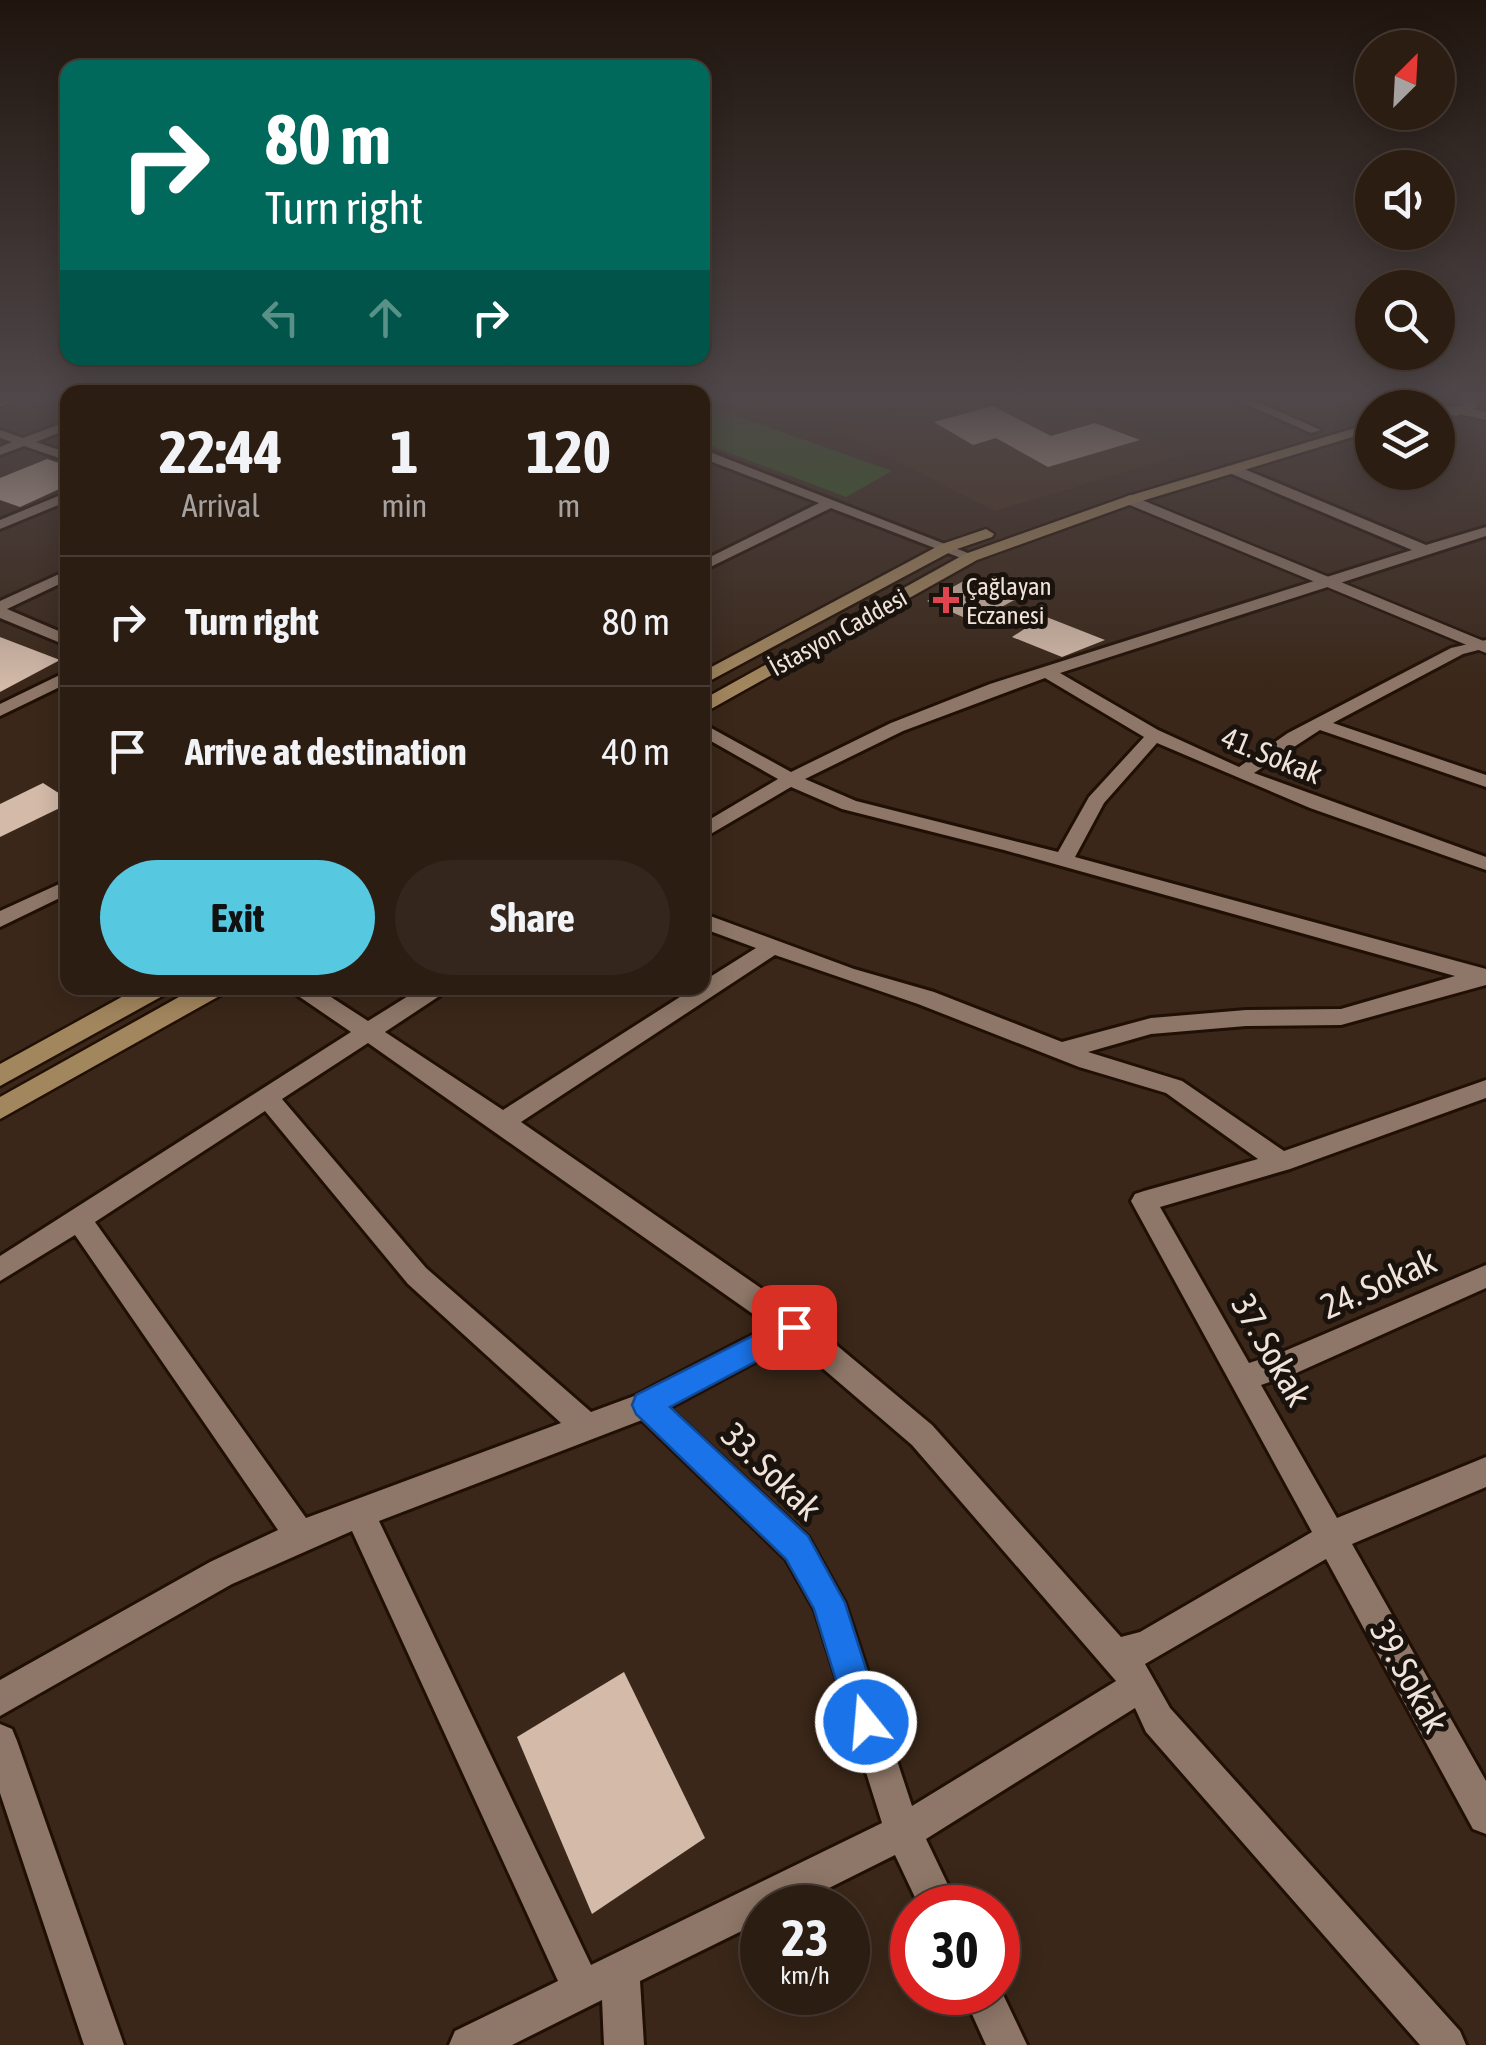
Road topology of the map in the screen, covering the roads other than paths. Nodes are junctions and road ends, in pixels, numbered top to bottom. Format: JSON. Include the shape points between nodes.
{"nodes":[{"id":1,"x":817,"y":496,"type":"edge"},
{"id":2,"x":1093,"y":496,"type":"edge"},
{"id":3,"x":1142,"y":496,"type":"edge"},
{"id":4,"x":1297,"y":496,"type":"edge"},
{"id":5,"x":60,"y":500,"type":"edge"},
{"id":6,"x":1130,"y":500,"type":"junction"},
{"id":7,"x":832,"y":502,"type":"junction"},
{"id":8,"x":0,"y":526,"type":"edge"},
{"id":9,"x":1486,"y":531,"type":"edge"},
{"id":10,"x":948,"y":547,"type":"junction"},
{"id":11,"x":1425,"y":550,"type":"junction"},
{"id":12,"x":970,"y":557,"type":"junction"},
{"id":13,"x":710,"y":563,"type":"edge"},
{"id":14,"x":60,"y":578,"type":"edge"},
{"id":15,"x":1331,"y":584,"type":"junction"},
{"id":16,"x":0,"y":610,"type":"edge"},
{"id":17,"x":60,"y":637,"type":"edge"},
{"id":18,"x":1485,"y":646,"type":"edge"},
{"id":19,"x":1049,"y":673,"type":"junction"},
{"id":20,"x":710,"y":676,"type":"edge"},
{"id":21,"x":60,"y":680,"type":"edge"},
{"id":22,"x":710,"y":703,"type":"edge"},
{"id":23,"x":0,"y":711,"type":"edge"},
{"id":24,"x":1318,"y":724,"type":"junction"},
{"id":25,"x":710,"y":733,"type":"edge"},
{"id":26,"x":1154,"y":736,"type":"junction"},
{"id":27,"x":1242,"y":773,"type":"junction"},
{"id":28,"x":791,"y":779,"type":"junction"},
{"id":29,"x":1486,"y":780,"type":"edge"},
{"id":30,"x":710,"y":828,"type":"edge"},
{"id":31,"x":1064,"y":860,"type":"junction"},
{"id":32,"x":1486,"y":864,"type":"edge"},
{"id":33,"x":60,"y":890,"type":"edge"},
{"id":34,"x":0,"y":920,"type":"edge"},
{"id":35,"x":710,"y":923,"type":"edge"},
{"id":36,"x":774,"y":947,"type":"junction"},
{"id":37,"x":1484,"y":977,"type":"edge"},
{"id":38,"x":710,"y":988,"type":"edge"},
{"id":39,"x":145,"y":995,"type":"edge"},
{"id":40,"x":202,"y":995,"type":"edge"},
{"id":41,"x":312,"y":995,"type":"edge"},
{"id":42,"x":425,"y":995,"type":"edge"},
{"id":43,"x":700,"y":995,"type":"edge"},
{"id":44,"x":368,"y":1032,"type":"junction"},
{"id":45,"x":1061,"y":1052,"type":"junction"},
{"id":46,"x":0,"y":1076,"type":"edge"},
{"id":47,"x":1486,"y":1090,"type":"edge"},
{"id":48,"x":266,"y":1096,"type":"junction"},
{"id":49,"x":0,"y":1109,"type":"edge"},
{"id":50,"x":503,"y":1122,"type":"junction"},
{"id":51,"x":1281,"y":1162,"type":"junction"},
{"id":52,"x":80,"y":1221,"type":"junction"},
{"id":53,"x":0,"y":1270,"type":"edge"},
{"id":54,"x":1486,"y":1276,"type":"edge"},
{"id":55,"x":794,"y":1327,"type":"junction"},
{"id":56,"x":1244,"y":1378,"type":"junction"},
{"id":57,"x":646,"y":1405,"type":"junction"},
{"id":58,"x":589,"y":1429,"type":"junction"},
{"id":59,"x":1486,"y":1472,"type":"edge"},
{"id":60,"x":360,"y":1514,"type":"junction"},
{"id":61,"x":300,"y":1536,"type":"junction"},
{"id":62,"x":1334,"y":1537,"type":"junction"},
{"id":63,"x":1114,"y":1655,"type":"junction"},
{"id":64,"x":1141,"y":1685,"type":"junction"},
{"id":65,"x":0,"y":1699,"type":"edge"},
{"id":66,"x":0,"y":1740,"type":"edge"},
{"id":67,"x":1486,"y":1816,"type":"edge"},
{"id":68,"x":903,"y":1832,"type":"junction"},
{"id":69,"x":929,"y":1885,"type":"edge"},
{"id":70,"x":620,"y":1968,"type":"junction"},
{"id":71,"x":580,"y":1987,"type":"junction"},
{"id":72,"x":993,"y":2015,"type":"edge"},
{"id":73,"x":104,"y":2045,"type":"edge"},
{"id":74,"x":469,"y":2045,"type":"edge"},
{"id":75,"x":624,"y":2045,"type":"edge"},
{"id":76,"x":1007,"y":2045,"type":"edge"},
{"id":77,"x":1446,"y":2045,"type":"edge"}],
"edges":[{"from":1,"to":7,"type":"street"},
{"from":2,"to":10,"type":"main road","name":"İstasyon Caddesi"},
{"from":3,"to":6,"type":"main road","name":"İstasyon Caddesi"},
{"from":4,"to":11,"type":"street"},
{"from":5,"to":8,"type":"street"},
{"from":6,"to":12,"type":"main road","name":"İstasyon Caddesi"},
{"from":6,"to":15,"type":"street"},
{"from":7,"to":10,"type":"street"},
{"from":7,"to":13,"type":"street"},
{"from":9,"to":11,"type":"street"},
{"from":10,"to":12,"type":"street"},
{"from":10,"to":20,"type":"main road","name":"İstasyon Caddesi"},
{"from":11,"to":15,"type":"street"},
{"from":12,"to":22,"type":"main road","name":"İstasyon Caddesi"},
{"from":14,"to":16,"type":"street"},
{"from":15,"to":18,"type":"street"},
{"from":15,"to":19,"type":"street"},
{"from":16,"to":17,"type":"street"},
{"from":18,"to":24,"type":"street","via":[[1457,651]]},
{"from":19,"to":26,"type":"street","name":"41. Sokak"},
{"from":19,"to":28,"type":"street","via":[[896,727]]},
{"from":21,"to":23,"type":"street"},
{"from":24,"to":27,"type":"street"},
{"from":24,"to":29,"type":"street"},
{"from":25,"to":28,"type":"street"},
{"from":26,"to":27,"type":"street","name":"41. Sokak"},
{"from":26,"to":31,"type":"street","via":[[1096,801]]},
{"from":27,"to":32,"type":"street","name":"41. Sokak"},
{"from":28,"to":30,"type":"street"},
{"from":28,"to":31,"type":"street","via":[[849,806]]},
{"from":31,"to":37,"type":"street"},
{"from":33,"to":34,"type":"street"},
{"from":35,"to":36,"type":"street"},
{"from":36,"to":38,"type":"street"},
{"from":36,"to":45,"type":"street"},
{"from":37,"to":45,"type":"street","via":[[1341,1017],[1150,1026]]},
{"from":39,"to":46,"type":"main road"},
{"from":40,"to":49,"type":"main road"},
{"from":41,"to":44,"type":"street"},
{"from":42,"to":44,"type":"street"},
{"from":43,"to":50,"type":"street"},
{"from":44,"to":48,"type":"street"},
{"from":44,"to":50,"type":"street"},
{"from":45,"to":51,"type":"street","via":[[1174,1086]]},
{"from":47,"to":51,"type":"street"},
{"from":48,"to":52,"type":"street"},
{"from":48,"to":58,"type":"street","via":[[417,1276]]},
{"from":50,"to":55,"type":"street"},
{"from":51,"to":56,"type":"street","name":"37. Sokak","via":[[1144,1201]]},
{"from":52,"to":53,"type":"street"},
{"from":52,"to":61,"type":"street"},
{"from":54,"to":56,"type":"street","name":"24. Sokak"},
{"from":55,"to":57,"type":"street"},
{"from":55,"to":63,"type":"street","via":[[922,1436]]},
{"from":56,"to":62,"type":"street","name":"37. Sokak"},
{"from":57,"to":58,"type":"street"},
{"from":57,"to":68,"type":"street","name":"33. Sokak","via":[[797,1548],[828,1603]]},
{"from":58,"to":60,"type":"street"},
{"from":59,"to":62,"type":"street"},
{"from":60,"to":61,"type":"street"},
{"from":60,"to":71,"type":"street"},
{"from":61,"to":65,"type":"street"},
{"from":62,"to":63,"type":"street","via":[[1146,1647]]},
{"from":62,"to":67,"type":"street","name":"39. Sokak"},
{"from":63,"to":64,"type":"street"},
{"from":64,"to":68,"type":"street"},
{"from":64,"to":77,"type":"street","via":[[1158,1720]]},
{"from":66,"to":73,"type":"street"},
{"from":68,"to":69,"type":"street","name":"33. Sokak"},
{"from":68,"to":70,"type":"street"},
{"from":70,"to":71,"type":"street"},
{"from":70,"to":75,"type":"street"},
{"from":71,"to":74,"type":"street"},
{"from":72,"to":76,"type":"street"}]}
